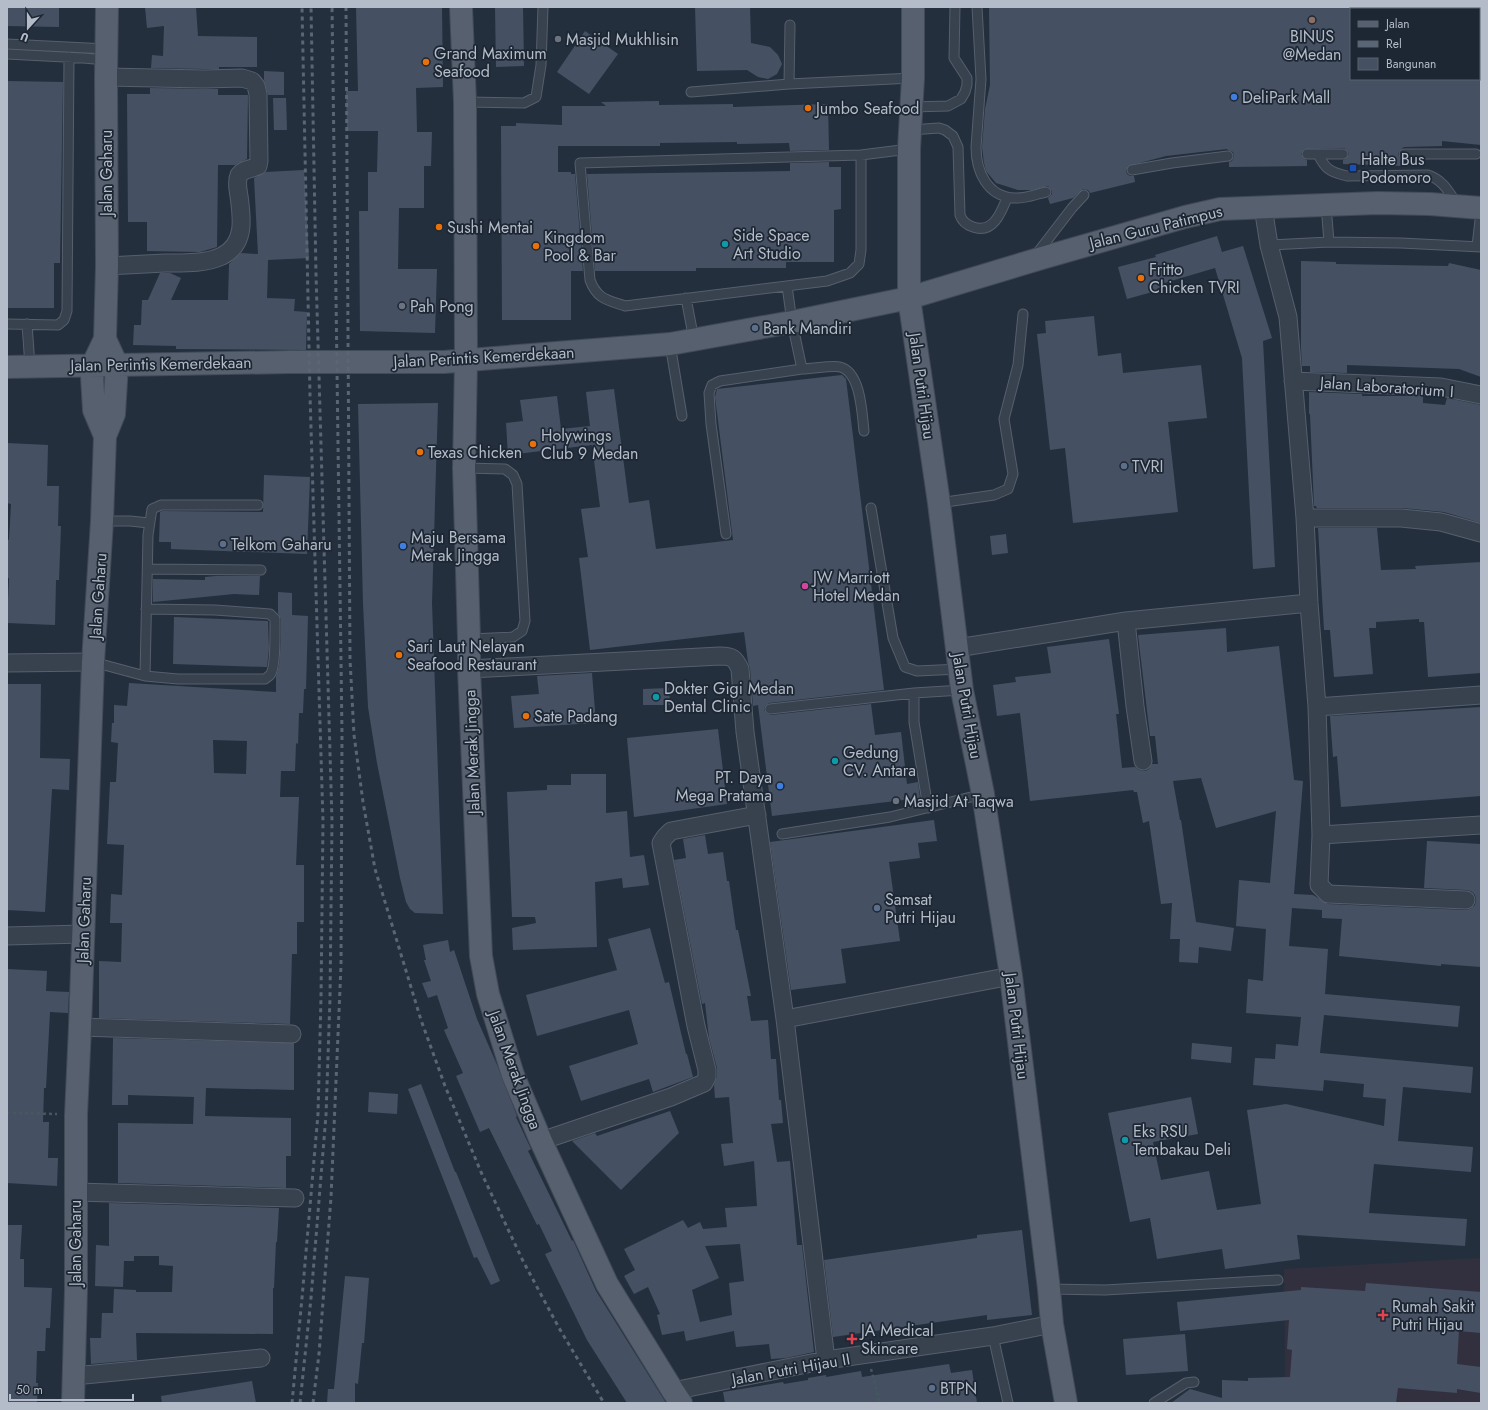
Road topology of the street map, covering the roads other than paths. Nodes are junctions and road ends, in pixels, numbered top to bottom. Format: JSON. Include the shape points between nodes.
{"nodes":[{"id":1,"x":107,"y":7,"type":"edge"},
{"id":2,"x":461,"y":7,"type":"edge"},
{"id":3,"x":542,"y":7,"type":"edge"},
{"id":4,"x":913,"y":7,"type":"edge"},
{"id":5,"x":955,"y":7,"type":"edge"},
{"id":6,"x":976,"y":7,"type":"edge"},
{"id":7,"x":790,"y":25,"type":"dead end"},
{"id":8,"x":7,"y":44,"type":"edge"},
{"id":9,"x":41,"y":46,"type":"junction"},
{"id":10,"x":7,"y":54,"type":"edge"},
{"id":11,"x":41,"y":56,"type":"junction"},
{"id":12,"x":69,"y":57,"type":"junction"},
{"id":13,"x":106,"y":62,"type":"junction"},
{"id":14,"x":913,"y":78,"type":"junction"},
{"id":15,"x":789,"y":84,"type":"junction"},
{"id":16,"x":691,"y":92,"type":"dead end"},
{"id":17,"x":465,"y":102,"type":"junction"},
{"id":18,"x":911,"y":107,"type":"junction"},
{"id":19,"x":909,"y":140,"type":"junction"},
{"id":20,"x":1307,"y":154,"type":"dead end"},
{"id":21,"x":1318,"y":154,"type":"junction"},
{"id":22,"x":1344,"y":154,"type":"dead end"},
{"id":23,"x":1404,"y":154,"type":"dead end"},
{"id":24,"x":1476,"y":154,"type":"dead end"},
{"id":25,"x":861,"y":155,"type":"junction"},
{"id":26,"x":1228,"y":156,"type":"dead end"},
{"id":27,"x":1132,"y":170,"type":"dead end"},
{"id":28,"x":1046,"y":192,"type":"dead end"},
{"id":29,"x":1084,"y":195,"type":"dead end"},
{"id":30,"x":1007,"y":198,"type":"junction"},
{"id":31,"x":1326,"y":205,"type":"junction"},
{"id":32,"x":1458,"y":206,"type":"junction"},
{"id":33,"x":1263,"y":207,"type":"junction"},
{"id":34,"x":1481,"y":208,"type":"edge"},
{"id":35,"x":1481,"y":212,"type":"edge"},
{"id":36,"x":1329,"y":242,"type":"junction"},
{"id":37,"x":1269,"y":245,"type":"junction"},
{"id":38,"x":1479,"y":246,"type":"edge"},
{"id":39,"x":1030,"y":262,"type":"junction"},
{"id":40,"x":107,"y":266,"type":"junction"},
{"id":41,"x":787,"y":286,"type":"junction"},
{"id":42,"x":686,"y":298,"type":"junction"},
{"id":43,"x":909,"y":298,"type":"junction"},
{"id":44,"x":1024,"y":314,"type":"dead end"},
{"id":45,"x":792,"y":322,"type":"junction"},
{"id":46,"x":7,"y":324,"type":"edge"},
{"id":47,"x":27,"y":324,"type":"junction"},
{"id":48,"x":105,"y":339,"type":"junction"},
{"id":49,"x":694,"y":340,"type":"junction"},
{"id":50,"x":670,"y":344,"type":"junction"},
{"id":51,"x":466,"y":361,"type":"junction"},
{"id":52,"x":93,"y":364,"type":"junction"},
{"id":53,"x":117,"y":365,"type":"junction"},
{"id":54,"x":30,"y":366,"type":"junction"},
{"id":55,"x":7,"y":367,"type":"edge"},
{"id":56,"x":802,"y":369,"type":"junction"},
{"id":57,"x":1293,"y":381,"type":"junction"},
{"id":58,"x":1481,"y":395,"type":"edge"},
{"id":59,"x":682,"y":416,"type":"dead end"},
{"id":60,"x":864,"y":431,"type":"dead end"},
{"id":61,"x":105,"y":436,"type":"junction"},
{"id":62,"x":464,"y":468,"type":"junction"},
{"id":63,"x":939,"y":503,"type":"junction"},
{"id":64,"x":258,"y":505,"type":"dead end"},
{"id":65,"x":871,"y":508,"type":"dead end"},
{"id":66,"x":1305,"y":518,"type":"junction"},
{"id":67,"x":102,"y":521,"type":"junction"},
{"id":68,"x":149,"y":523,"type":"junction"},
{"id":69,"x":1481,"y":533,"type":"edge"},
{"id":70,"x":726,"y":534,"type":"dead end"},
{"id":71,"x":148,"y":569,"type":"junction"},
{"id":72,"x":261,"y":570,"type":"dead end"},
{"id":73,"x":1309,"y":603,"type":"junction"},
{"id":74,"x":146,"y":609,"type":"junction"},
{"id":75,"x":1126,"y":621,"type":"junction"},
{"id":76,"x":469,"y":639,"type":"junction"},
{"id":77,"x":958,"y":658,"type":"junction"},
{"id":78,"x":94,"y":662,"type":"junction"},
{"id":79,"x":7,"y":663,"type":"edge"},
{"id":80,"x":469,"y":668,"type":"junction"},
{"id":81,"x":145,"y":676,"type":"junction"},
{"id":82,"x":962,"y":690,"type":"junction"},
{"id":83,"x":914,"y":693,"type":"junction"},
{"id":84,"x":1481,"y":695,"type":"edge"},
{"id":85,"x":1317,"y":707,"type":"junction"},
{"id":86,"x":770,"y":709,"type":"dead end"},
{"id":87,"x":1143,"y":761,"type":"dead end"},
{"id":88,"x":983,"y":794,"type":"junction"},
{"id":89,"x":928,"y":808,"type":"junction"},
{"id":90,"x":757,"y":815,"type":"junction"},
{"id":91,"x":1481,"y":825,"type":"edge"},
{"id":92,"x":782,"y":834,"type":"dead end"},
{"id":93,"x":1321,"y":835,"type":"junction"},
{"id":94,"x":1466,"y":900,"type":"dead end"},
{"id":95,"x":83,"y":934,"type":"junction"},
{"id":96,"x":7,"y":936,"type":"edge"},
{"id":97,"x":1011,"y":976,"type":"junction"},
{"id":98,"x":785,"y":1019,"type":"junction"},
{"id":99,"x":80,"y":1027,"type":"junction"},
{"id":100,"x":292,"y":1034,"type":"dead end"},
{"id":101,"x":542,"y":1141,"type":"junction"},
{"id":102,"x":75,"y":1192,"type":"junction"},
{"id":103,"x":295,"y":1198,"type":"dead end"},
{"id":104,"x":1278,"y":1280,"type":"dead end"},
{"id":105,"x":1049,"y":1289,"type":"junction"},
{"id":106,"x":1052,"y":1324,"type":"junction"},
{"id":107,"x":994,"y":1336,"type":"junction"},
{"id":108,"x":261,"y":1358,"type":"dead end"},
{"id":109,"x":826,"y":1360,"type":"junction"},
{"id":110,"x":74,"y":1376,"type":"junction"},
{"id":111,"x":1194,"y":1382,"type":"dead end"},
{"id":112,"x":677,"y":1397,"type":"edge"},
{"id":113,"x":73,"y":1403,"type":"edge"},
{"id":114,"x":1008,"y":1403,"type":"edge"},
{"id":115,"x":1066,"y":1403,"type":"edge"},
{"id":116,"x":1154,"y":1403,"type":"edge"}],
"edges":[{"from":1,"to":13,"type":"main road","name":"Jalan Gaharu"},
{"from":2,"to":17,"type":"main road","name":"Jalan Merak Jingga"},
{"from":3,"to":17,"type":"lane","via":[[541,65],[536,97],[524,104]]},
{"from":4,"to":14,"type":"main road","name":"Jalan Putri Hijau"},
{"from":5,"to":18,"type":"lane","via":[[954,58],[966,78],[965,92],[961,99],[948,106]]},
{"from":6,"to":30,"type":"lane","via":[[981,79],[976,158],[979,171],[988,186]]},
{"from":7,"to":15,"type":"lane"},
{"from":8,"to":9,"type":"lane"},
{"from":9,"to":11,"type":"lane"},
{"from":9,"to":13,"type":"lane"},
{"from":10,"to":11,"type":"lane"},
{"from":11,"to":12,"type":"lane"},
{"from":12,"to":13,"type":"lane"},
{"from":12,"to":47,"type":"lane","via":[[67,311],[64,320],[58,325]]},
{"from":13,"to":40,"type":"main road","name":"Jalan Gaharu"},
{"from":13,"to":40,"type":"street","via":[[205,79],[242,78],[252,81],[258,94],[259,161],[258,166],[252,170],[245,170],[240,175],[237,184],[241,235],[236,244],[224,255],[186,262]]},
{"from":14,"to":15,"type":"lane"},
{"from":14,"to":18,"type":"main road","name":"Jalan Putri Hijau"},
{"from":15,"to":16,"type":"lane"},
{"from":17,"to":51,"type":"main road","name":"Jalan Merak Jingga"},
{"from":18,"to":19,"type":"main road","name":"Jalan Putri Hijau"},
{"from":19,"to":25,"type":"lane"},
{"from":19,"to":30,"type":"lane","via":[[938,128],[953,136],[958,147],[960,215],[969,226],[978,229],[992,225]]},
{"from":19,"to":43,"type":"main road","name":"Jalan Putri Hijau"},
{"from":20,"to":21,"type":"lane"},
{"from":21,"to":22,"type":"lane"},
{"from":21,"to":32,"type":"lane","via":[[1322,164],[1336,174],[1428,175],[1446,187]]},
{"from":23,"to":24,"type":"lane"},
{"from":25,"to":41,"type":"lane","via":[[859,264],[850,273],[827,281]]},
{"from":25,"to":42,"type":"lane","via":[[580,163],[590,280],[594,290],[604,298],[624,306]]},
{"from":26,"to":27,"type":"lane","via":[[1172,162]]},
{"from":28,"to":30,"type":"lane","via":[[1017,199]]},
{"from":29,"to":39,"type":"lane"},
{"from":31,"to":32,"type":"main road","name":"Jalan Guru Patimpus","via":[[1378,203]]},
{"from":31,"to":33,"type":"main road","name":"Jalan Guru Patimpus"},
{"from":31,"to":36,"type":"lane"},
{"from":32,"to":34,"type":"main road","name":"Jalan Guru Patimpus"},
{"from":33,"to":37,"type":"street"},
{"from":33,"to":39,"type":"main road","name":"Jalan Guru Patimpus","via":[[1220,209],[1186,216]]},
{"from":35,"to":38,"type":"lane"},
{"from":36,"to":37,"type":"lane"},
{"from":36,"to":38,"type":"lane"},
{"from":37,"to":57,"type":"street","via":[[1288,317]]},
{"from":39,"to":43,"type":"main road","name":"Jalan Guru Patimpus"},
{"from":40,"to":48,"type":"main road","name":"Jalan Gaharu"},
{"from":41,"to":42,"type":"lane"},
{"from":41,"to":45,"type":"lane"},
{"from":42,"to":49,"type":"lane"},
{"from":43,"to":45,"type":"main road","name":"Jalan Perintis Kemerdekaan"},
{"from":43,"to":63,"type":"main road","name":"Jalan Putri Hijau"},
{"from":44,"to":63,"type":"lane","via":[[1018,365],[1004,419],[1013,474],[1008,489],[994,495]]},
{"from":45,"to":49,"type":"main road","name":"Jalan Perintis Kemerdekaan"},
{"from":45,"to":56,"type":"lane"},
{"from":46,"to":47,"type":"lane"},
{"from":47,"to":54,"type":"lane"},
{"from":48,"to":52,"type":"main road","name":"Jalan Gaharu"},
{"from":48,"to":53,"type":"main road","name":"Jalan Gaharu"},
{"from":49,"to":50,"type":"main road","name":"Jalan Perintis Kemerdekaan"},
{"from":50,"to":51,"type":"main road","name":"Jalan Perintis Kemerdekaan"},
{"from":50,"to":59,"type":"lane"},
{"from":51,"to":53,"type":"main road","name":"Jalan Perintis Kemerdekaan"},
{"from":51,"to":62,"type":"main road","name":"Jalan Merak Jingga"},
{"from":52,"to":53,"type":"main road","name":"Jalan Perintis Kemerdekaan"},
{"from":52,"to":54,"type":"main road","name":"Jalan Perintis Kemerdekaan"},
{"from":52,"to":61,"type":"main road","name":"Jalan Gaharu","via":[[94,410]]},
{"from":53,"to":61,"type":"main road","name":"Jalan Gaharu","via":[[114,414]]},
{"from":54,"to":55,"type":"main road","name":"Jalan Perintis Kemerdekaan"},
{"from":56,"to":60,"type":"lane","via":[[840,367],[848,373],[857,385]]},
{"from":56,"to":70,"type":"lane","via":[[720,381],[712,385],[709,393],[711,424]]},
{"from":57,"to":58,"type":"street","name":"Jalan Laboratorium I","via":[[1441,387]]},
{"from":57,"to":66,"type":"street"},
{"from":61,"to":67,"type":"main road","name":"Jalan Gaharu"},
{"from":62,"to":76,"type":"main road","name":"Jalan Merak Jingga"},
{"from":62,"to":76,"type":"lane","via":[[504,469],[514,475],[517,484],[524,621],[522,631],[513,637]]},
{"from":63,"to":77,"type":"main road","name":"Jalan Putri Hijau"},
{"from":64,"to":68,"type":"lane","via":[[161,505],[152,509]]},
{"from":65,"to":77,"type":"lane","via":[[893,638],[905,667],[917,671]]},
{"from":66,"to":69,"type":"street","via":[[1401,518],[1441,522]]},
{"from":66,"to":73,"type":"street"},
{"from":67,"to":68,"type":"lane"},
{"from":67,"to":78,"type":"main road","name":"Jalan Gaharu"},
{"from":68,"to":71,"type":"lane"},
{"from":71,"to":72,"type":"lane"},
{"from":71,"to":74,"type":"lane"},
{"from":73,"to":75,"type":"street"},
{"from":73,"to":85,"type":"street"},
{"from":74,"to":81,"type":"lane"},
{"from":74,"to":81,"type":"lane","via":[[270,614],[275,619],[276,635],[271,675],[265,679],[178,679]]},
{"from":75,"to":77,"type":"street"},
{"from":75,"to":87,"type":"street","via":[[1134,706]]},
{"from":76,"to":80,"type":"main road","name":"Jalan Merak Jingga"},
{"from":77,"to":82,"type":"main road","name":"Jalan Putri Hijau"},
{"from":78,"to":79,"type":"street"},
{"from":78,"to":81,"type":"lane"},
{"from":78,"to":95,"type":"main road","name":"Jalan Gaharu"},
{"from":80,"to":90,"type":"street","via":[[731,656],[740,669],[745,732]]},
{"from":80,"to":101,"type":"main road","name":"Jalan Merak Jingga","via":[[481,956],[488,994],[513,1074]]},
{"from":82,"to":83,"type":"lane"},
{"from":82,"to":88,"type":"main road","name":"Jalan Putri Hijau"},
{"from":83,"to":86,"type":"lane"},
{"from":83,"to":89,"type":"lane","via":[[914,722]]},
{"from":84,"to":85,"type":"street"},
{"from":85,"to":93,"type":"street"},
{"from":88,"to":89,"type":"lane"},
{"from":88,"to":97,"type":"main road","name":"Jalan Putri Hijau"},
{"from":89,"to":92,"type":"lane","via":[[890,817]]},
{"from":90,"to":98,"type":"street"},
{"from":90,"to":101,"type":"street","via":[[671,831],[661,843],[696,1026],[707,1070],[704,1083],[672,1097]]},
{"from":91,"to":93,"type":"street"},
{"from":93,"to":94,"type":"street","via":[[1319,885],[1328,894]]},
{"from":95,"to":96,"type":"street"},
{"from":95,"to":99,"type":"main road","name":"Jalan Gaharu"},
{"from":97,"to":98,"type":"street"},
{"from":97,"to":105,"type":"main road","name":"Jalan Putri Hijau"},
{"from":98,"to":109,"type":"street"},
{"from":99,"to":100,"type":"street"},
{"from":99,"to":102,"type":"main road","name":"Jalan Gaharu"},
{"from":101,"to":112,"type":"main road","name":"Jalan Merak Jingga","via":[[607,1284]]},
{"from":102,"to":103,"type":"street"},
{"from":102,"to":110,"type":"main road","name":"Jalan Gaharu"},
{"from":104,"to":105,"type":"lane","via":[[1105,1290]]},
{"from":105,"to":106,"type":"main road","name":"Jalan Putri Hijau"},
{"from":106,"to":107,"type":"street","name":"Jalan Putri Hijau II"},
{"from":106,"to":115,"type":"main road","name":"Jalan Putri Hijau"},
{"from":107,"to":109,"type":"street","name":"Jalan Putri Hijau II"},
{"from":107,"to":114,"type":"lane"},
{"from":108,"to":110,"type":"street"},
{"from":109,"to":112,"type":"street","name":"Jalan Putri Hijau II"},
{"from":110,"to":113,"type":"main road","name":"Jalan Gaharu"},
{"from":111,"to":116,"type":"lane","via":[[1186,1383]]}]}
